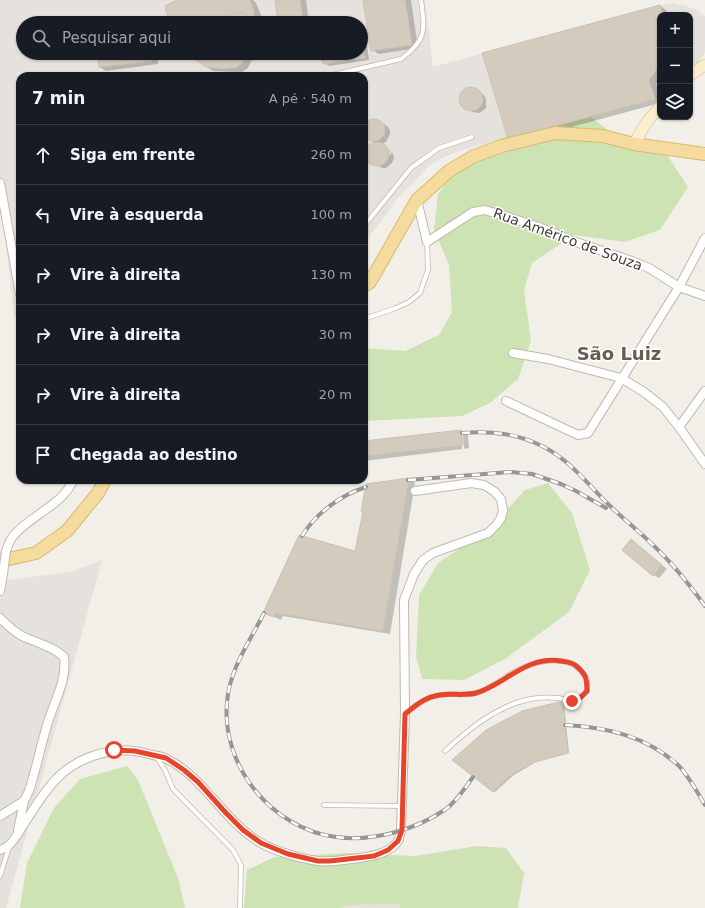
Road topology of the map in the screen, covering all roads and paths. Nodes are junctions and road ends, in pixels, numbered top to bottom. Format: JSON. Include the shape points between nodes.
{"nodes":[{"id":1,"x":421,"y":0,"type":"edge"},
{"id":2,"x":705,"y":65,"type":"edge"},
{"id":3,"x":345,"y":72,"type":"edge"},
{"id":4,"x":693,"y":73,"type":"edge"},
{"id":5,"x":657,"y":111,"type":"edge"},
{"id":6,"x":472,"y":137,"type":"dead end"},
{"id":7,"x":634,"y":144,"type":"junction"},
{"id":8,"x":705,"y":154,"type":"edge"},
{"id":9,"x":0,"y":183,"type":"edge"},
{"id":10,"x":417,"y":200,"type":"junction"},
{"id":11,"x":368,"y":221,"type":"edge"},
{"id":12,"x":705,"y":238,"type":"edge"},
{"id":13,"x":427,"y":242,"type":"junction"},
{"id":14,"x":16,"y":272,"type":"edge"},
{"id":15,"x":368,"y":282,"type":"edge"},
{"id":16,"x":679,"y":287,"type":"junction"},
{"id":17,"x":705,"y":296,"type":"edge"},
{"id":18,"x":368,"y":318,"type":"edge"},
{"id":19,"x":513,"y":353,"type":"dead end"},
{"id":20,"x":621,"y":378,"type":"junction"},
{"id":21,"x":705,"y":392,"type":"edge"},
{"id":22,"x":506,"y":401,"type":"dead end"},
{"id":23,"x":680,"y":428,"type":"junction"},
{"id":24,"x":705,"y":464,"type":"edge"},
{"id":25,"x":70,"y":484,"type":"edge"},
{"id":26,"x":103,"y":484,"type":"edge"},
{"id":27,"x":415,"y":491,"type":"dead end"},
{"id":28,"x":3,"y":556,"type":"edge"},
{"id":29,"x":0,"y":591,"type":"edge"},
{"id":30,"x":0,"y":618,"type":"edge"},
{"id":31,"x":405,"y":714,"type":"junction"},
{"id":32,"x":446,"y":751,"type":"dead end"},
{"id":33,"x":156,"y":756,"type":"junction"},
{"id":34,"x":24,"y":801,"type":"junction"},
{"id":35,"x":324,"y":805,"type":"dead end"},
{"id":36,"x":402,"y":806,"type":"junction"},
{"id":37,"x":0,"y":816,"type":"edge"},
{"id":38,"x":17,"y":835,"type":"junction"},
{"id":39,"x":9,"y":846,"type":"junction"},
{"id":40,"x":0,"y":850,"type":"edge"},
{"id":41,"x":0,"y":876,"type":"edge"},
{"id":42,"x":240,"y":908,"type":"edge"}],
"edges":[{"from":1,"to":3,"type":"lane","via":[[424,31],[411,52],[401,59]]},
{"from":2,"to":4,"type":"main road"},
{"from":5,"to":7,"type":"main road","via":[[646,123]]},
{"from":6,"to":11,"type":"lane","via":[[439,148],[411,168]]},
{"from":7,"to":8,"type":"main road"},
{"from":7,"to":10,"type":"main road","via":[[603,136],[555,133],[502,146],[474,156],[449,171]]},
{"from":9,"to":14,"type":"street"},
{"from":10,"to":13,"type":"street"},
{"from":10,"to":15,"type":"main road"},
{"from":12,"to":16,"type":"street"},
{"from":13,"to":16,"type":"street","name":"Rua Américo de Souza","via":[[473,212],[485,210],[632,261],[649,268]]},
{"from":13,"to":18,"type":"lane","via":[[428,270],[420,293],[409,302]]},
{"from":16,"to":17,"type":"street","name":"Rua Américo de Souza"},
{"from":16,"to":20,"type":"street"},
{"from":19,"to":20,"type":"street","via":[[548,359]]},
{"from":20,"to":22,"type":"street","via":[[588,433],[578,435]]},
{"from":20,"to":23,"type":"street","via":[[663,407]]},
{"from":21,"to":23,"type":"street"},
{"from":23,"to":24,"type":"street"},
{"from":25,"to":28,"type":"street","via":[[61,497],[13,536]]},
{"from":26,"to":28,"type":"main road","via":[[67,531],[36,553]]},
{"from":27,"to":31,"type":"street","via":[[472,484],[484,485],[501,499],[503,510],[497,524],[488,533],[433,553],[423,560],[414,574],[404,600]]},
{"from":28,"to":29,"type":"street","bridge":true},
{"from":30,"to":34,"type":"street","via":[[12,630],[57,650],[64,656],[66,666],[33,779]]},
{"from":31,"to":32,"type":"lane","via":[[422,701],[440,695],[476,693],[523,668],[542,662],[572,663],[587,679],[587,691],[580,698],[572,701],[537,697],[523,700],[486,718]]},
{"from":31,"to":36,"type":"street"},
{"from":33,"to":36,"type":"street","via":[[166,758],[184,770],[243,830],[261,843],[288,854],[318,861],[374,856],[388,850],[398,841],[402,830]]},
{"from":33,"to":38,"type":"street","via":[[114,750],[72,765],[56,778]]},
{"from":33,"to":42,"type":"lane","via":[[173,789],[233,850],[241,865]]},
{"from":34,"to":37,"type":"street"},
{"from":34,"to":38,"type":"street"},
{"from":35,"to":36,"type":"lane"},
{"from":38,"to":39,"type":"street"},
{"from":39,"to":40,"type":"street"},
{"from":39,"to":41,"type":"lane"}]}
